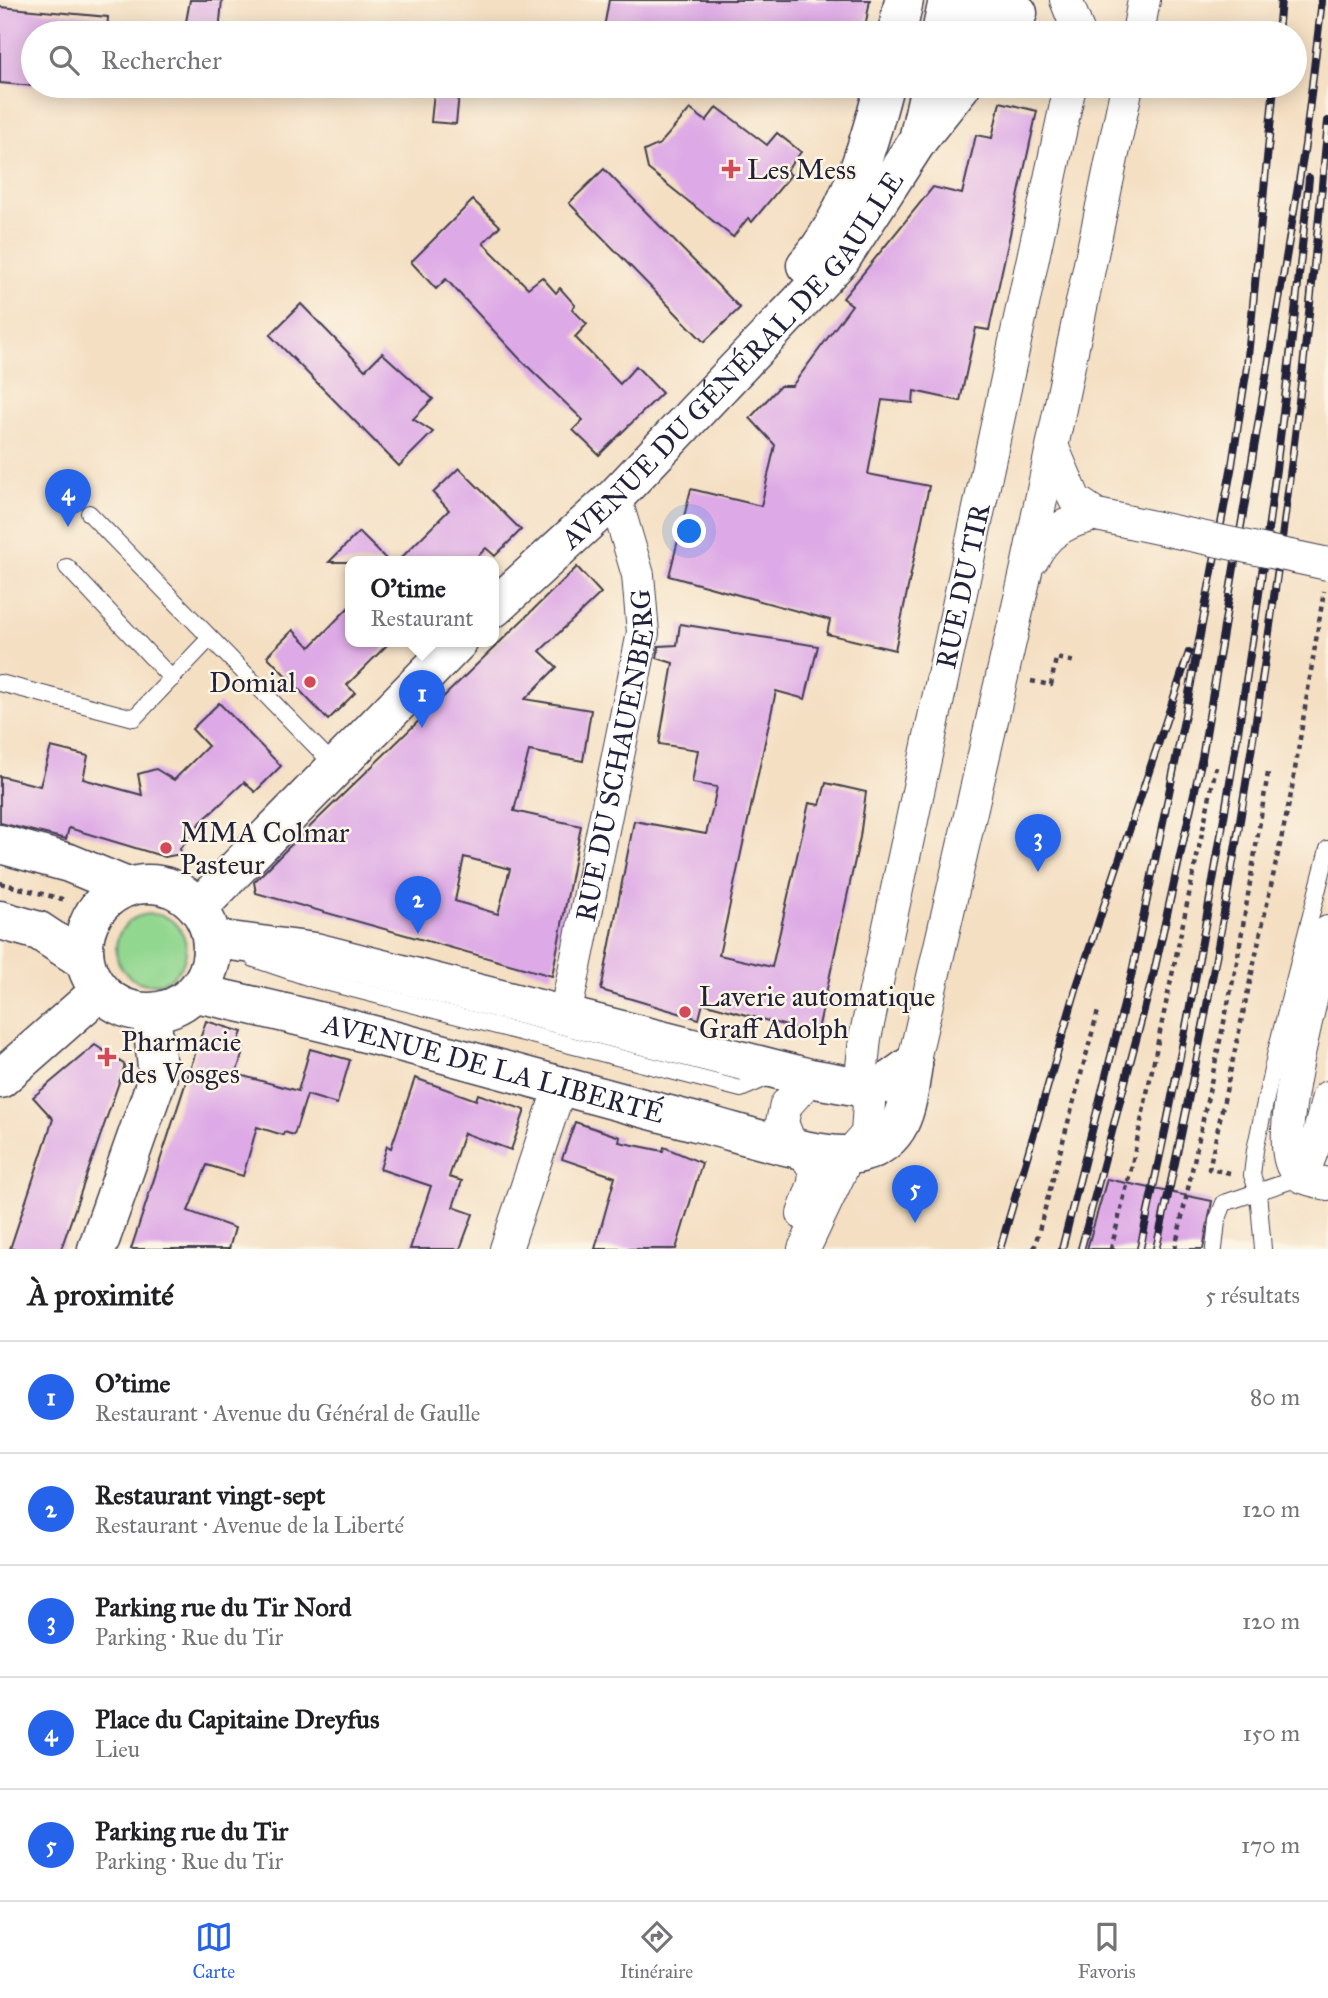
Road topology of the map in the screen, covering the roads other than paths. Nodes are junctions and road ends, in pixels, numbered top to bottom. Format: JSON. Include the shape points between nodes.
{"nodes":[{"id":1,"x":904,"y":0,"type":"edge"},
{"id":2,"x":1066,"y":0,"type":"edge"},
{"id":3,"x":1144,"y":0,"type":"edge"},
{"id":4,"x":946,"y":12,"type":"edge"},
{"id":5,"x":1017,"y":16,"type":"edge"},
{"id":6,"x":900,"y":21,"type":"edge"},
{"id":7,"x":1074,"y":21,"type":"edge"},
{"id":8,"x":1140,"y":21,"type":"edge"},
{"id":9,"x":881,"y":98,"type":"edge"},
{"id":10,"x":927,"y":98,"type":"edge"},
{"id":11,"x":951,"y":98,"type":"edge"},
{"id":12,"x":1067,"y":98,"type":"edge"},
{"id":13,"x":1125,"y":98,"type":"edge"},
{"id":14,"x":918,"y":140,"type":"junction"},
{"id":15,"x":1053,"y":448,"type":"junction"},
{"id":16,"x":615,"y":497,"type":"junction"},
{"id":17,"x":89,"y":513,"type":"dead end"},
{"id":18,"x":1097,"y":515,"type":"junction"},
{"id":19,"x":66,"y":567,"type":"dead end"},
{"id":20,"x":1027,"y":572,"type":"junction"},
{"id":21,"x":1326,"y":576,"type":"edge"},
{"id":22,"x":499,"y":601,"type":"edge"},
{"id":23,"x":499,"y":601,"type":"edge"},
{"id":24,"x":209,"y":638,"type":"junction"},
{"id":25,"x":453,"y":647,"type":"edge"},
{"id":26,"x":172,"y":679,"type":"junction"},
{"id":27,"x":0,"y":683,"type":"edge"},
{"id":28,"x":334,"y":765,"type":"junction"},
{"id":29,"x":0,"y":844,"type":"edge"},
{"id":30,"x":1328,"y":849,"type":"edge"},
{"id":31,"x":125,"y":886,"type":"junction"},
{"id":32,"x":0,"y":920,"type":"edge"},
{"id":33,"x":209,"y":930,"type":"junction"},
{"id":34,"x":1328,"y":932,"type":"edge"},
{"id":35,"x":91,"y":976,"type":"junction"},
{"id":36,"x":195,"y":993,"type":"junction"},
{"id":37,"x":151,"y":1013,"type":"junction"},
{"id":38,"x":565,"y":1016,"type":"junction"},
{"id":39,"x":913,"y":1065,"type":"junction"},
{"id":40,"x":795,"y":1075,"type":"junction"},
{"id":41,"x":0,"y":1079,"type":"edge"},
{"id":42,"x":560,"y":1087,"type":"junction"},
{"id":43,"x":860,"y":1087,"type":"junction"},
{"id":44,"x":1328,"y":1097,"type":"edge"},
{"id":45,"x":791,"y":1146,"type":"junction"},
{"id":46,"x":848,"y":1156,"type":"junction"},
{"id":47,"x":1315,"y":1181,"type":"edge"},
{"id":48,"x":1258,"y":1192,"type":"junction"},
{"id":49,"x":97,"y":1249,"type":"edge"},
{"id":50,"x":506,"y":1249,"type":"edge"},
{"id":51,"x":786,"y":1249,"type":"edge"},
{"id":52,"x":804,"y":1249,"type":"edge"},
{"id":53,"x":1213,"y":1249,"type":"edge"},
{"id":54,"x":1263,"y":1249,"type":"edge"}],
"edges":[{"from":1,"to":6,"type":"main road"},
{"from":2,"to":7,"type":"street"},
{"from":3,"to":8,"type":"street"},
{"from":4,"to":5,"type":"main road","via":[[971,18]]},
{"from":9,"to":22,"type":"main road","name":"AVENUE DU GÉNÉRAL DE GAULLE","via":[[866,158],[819,251]]},
{"from":10,"to":14,"type":"main road","name":"AVENUE DU GÉNÉRAL DE GAULLE"},
{"from":11,"to":14,"type":"main road"},
{"from":12,"to":43,"type":"street","name":"RUE DU TIR","via":[[865,1038]]},
{"from":13,"to":15,"type":"street","name":"RUE DU TIR"},
{"from":14,"to":16,"type":"main road","name":"AVENUE DU GÉNÉRAL DE GAULLE","via":[[841,259]]},
{"from":15,"to":18,"type":"street","via":[[1075,500]]},
{"from":15,"to":20,"type":"street","name":"RUE DU TIR"},
{"from":16,"to":23,"type":"main road","name":"AVENUE DU GÉNÉRAL DE GAULLE"},
{"from":16,"to":38,"type":"street","name":"RUE DU SCHAUENBERG","via":[[638,575],[643,633]]},
{"from":17,"to":24,"type":"lane"},
{"from":18,"to":20,"type":"street","name":"RUE DU TIR","via":[[1058,528],[1040,544]]},
{"from":18,"to":21,"type":"street","bridge":true},
{"from":19,"to":26,"type":"lane"},
{"from":20,"to":39,"type":"street","name":"RUE DU TIR"},
{"from":24,"to":26,"type":"lane"},
{"from":24,"to":28,"type":"lane"},
{"from":25,"to":28,"type":"main road"},
{"from":26,"to":27,"type":"lane","via":[[134,718]]},
{"from":28,"to":33,"type":"main road"},
{"from":29,"to":31,"type":"main road","via":[[69,863]]},
{"from":30,"to":48,"type":"lane","via":[[1276,1051],[1252,1175]]},
{"from":31,"to":33,"type":"main road","via":[[166,883]]},
{"from":31,"to":35,"type":"main road","via":[[91,915]]},
{"from":32,"to":35,"type":"main road","via":[[39,931]]},
{"from":33,"to":36,"type":"main road","via":[[209,971]]},
{"from":33,"to":38,"type":"main road","via":[[315,952]]},
{"from":33,"to":40,"type":"lane","via":[[310,978],[741,1090]]},
{"from":34,"to":47,"type":"street","via":[[1286,1138],[1293,1168]]},
{"from":35,"to":37,"type":"main road","via":[[114,1004]]},
{"from":35,"to":41,"type":"main road"},
{"from":36,"to":37,"type":"main road","via":[[186,1001]]},
{"from":36,"to":42,"type":"main road","name":"AVENUE DE LA LIBERTÉ","via":[[296,1015]]},
{"from":37,"to":49,"type":"main road","via":[[158,1076]]},
{"from":38,"to":40,"type":"main road"},
{"from":39,"to":43,"type":"main road","via":[[885,1084]]},
{"from":39,"to":46,"type":"main road","name":"RUE DU TIR","via":[[905,1116],[896,1130],[879,1145]]},
{"from":40,"to":43,"type":"main road"},
{"from":40,"to":45,"type":"street","via":[[782,1122]]},
{"from":42,"to":45,"type":"main road","name":"AVENUE DE LA LIBERTÉ"},
{"from":42,"to":50,"type":"street"},
{"from":43,"to":46,"type":"street","via":[[869,1103],[869,1125]]},
{"from":44,"to":47,"type":"street"},
{"from":45,"to":46,"type":"main road","name":"AVENUE DE LA LIBERTÉ"},
{"from":45,"to":51,"type":"street","via":[[806,1156],[815,1170],[814,1183]]},
{"from":46,"to":52,"type":"street"},
{"from":47,"to":48,"type":"lane"},
{"from":48,"to":53,"type":"lane","via":[[1224,1203]]},
{"from":48,"to":54,"type":"lane"}]}
